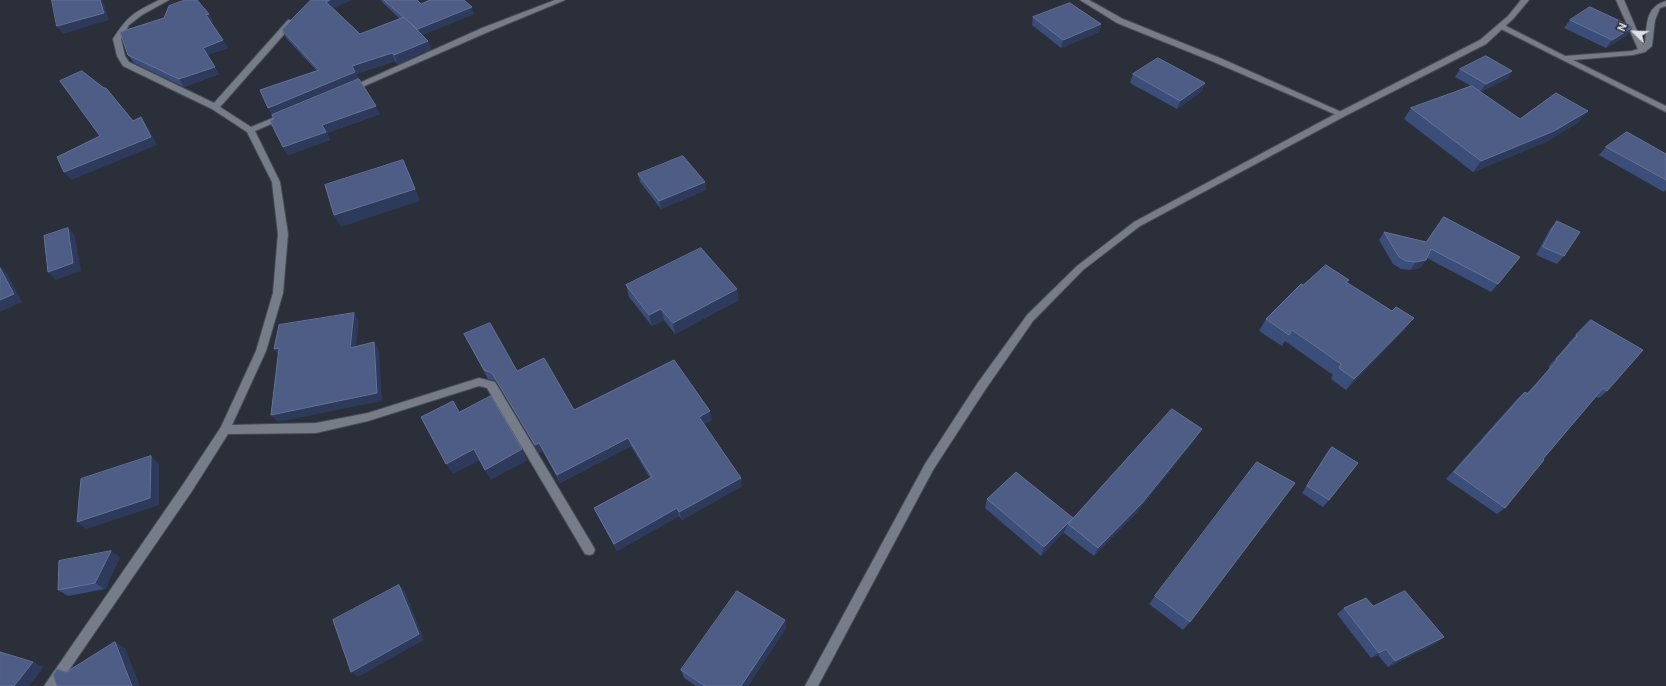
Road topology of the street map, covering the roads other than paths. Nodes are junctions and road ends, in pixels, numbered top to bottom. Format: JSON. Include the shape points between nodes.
{"nodes":[{"id":1,"x":165,"y":0,"type":"edge"},
{"id":2,"x":561,"y":0,"type":"edge"},
{"id":3,"x":1084,"y":0,"type":"edge"},
{"id":4,"x":1525,"y":0,"type":"edge"},
{"id":5,"x":1620,"y":0,"type":"edge"},
{"id":6,"x":1666,"y":3,"type":"edge"},
{"id":7,"x":295,"y":18,"type":"edge"},
{"id":8,"x":1501,"y":27,"type":"junction"},
{"id":9,"x":1642,"y":50,"type":"junction"},
{"id":10,"x":1563,"y":58,"type":"junction"},
{"id":11,"x":341,"y":93,"type":"edge"},
{"id":12,"x":215,"y":107,"type":"junction"},
{"id":13,"x":1666,"y":109,"type":"edge"},
{"id":14,"x":292,"y":113,"type":"edge"},
{"id":15,"x":1342,"y":114,"type":"junction"},
{"id":16,"x":250,"y":130,"type":"junction"},
{"id":17,"x":225,"y":430,"type":"junction"},
{"id":18,"x":589,"y":550,"type":"dead end"},
{"id":19,"x":50,"y":686,"type":"edge"},
{"id":20,"x":811,"y":686,"type":"edge"}],
"edges":[{"from":1,"to":12,"type":"street","via":[[139,13],[126,24],[117,39],[121,56],[126,64]]},
{"from":2,"to":11,"type":"street","via":[[484,30]]},
{"from":3,"to":15,"type":"street","via":[[1120,20]]},
{"from":4,"to":8,"type":"street"},
{"from":5,"to":9,"type":"street"},
{"from":6,"to":9,"type":"street","via":[[1657,7],[1651,20],[1649,44]]},
{"from":7,"to":12,"type":"street"},
{"from":8,"to":10,"type":"street"},
{"from":8,"to":15,"type":"street","via":[[1483,42]]},
{"from":9,"to":10,"type":"street","via":[[1633,53]]},
{"from":10,"to":13,"type":"street"},
{"from":12,"to":16,"type":"street"},
{"from":14,"to":16,"type":"street"},
{"from":15,"to":20,"type":"street","via":[[1137,224],[1080,268],[1030,318],[981,387],[930,467]]},
{"from":16,"to":17,"type":"street","via":[[276,182],[283,242],[278,293],[261,351]]},
{"from":17,"to":18,"type":"street","via":[[316,428],[368,417],[485,382],[491,386]]},
{"from":17,"to":19,"type":"street"}]}
